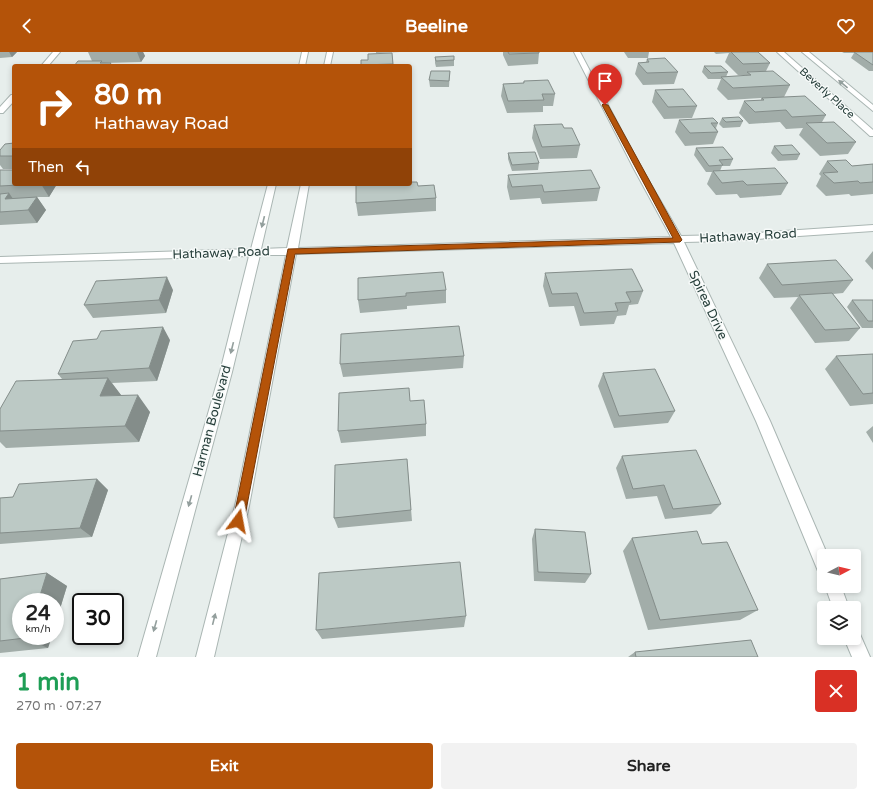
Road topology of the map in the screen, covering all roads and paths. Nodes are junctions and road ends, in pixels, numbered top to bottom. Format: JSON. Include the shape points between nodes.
{"nodes":[{"id":1,"x":57,"y":52,"type":"edge"},
{"id":2,"x":305,"y":52,"type":"edge"},
{"id":3,"x":330,"y":52,"type":"edge"},
{"id":4,"x":577,"y":52,"type":"edge"},
{"id":5,"x":780,"y":52,"type":"edge"},
{"id":6,"x":805,"y":52,"type":"edge"},
{"id":7,"x":46,"y":64,"type":"edge"},
{"id":8,"x":302,"y":64,"type":"edge"},
{"id":9,"x":327,"y":64,"type":"edge"},
{"id":10,"x":12,"y":98,"type":"edge"},
{"id":11,"x":873,"y":109,"type":"edge"},
{"id":12,"x":0,"y":111,"type":"edge"},
{"id":13,"x":873,"y":134,"type":"edge"},
{"id":14,"x":272,"y":186,"type":"edge"},
{"id":15,"x":305,"y":186,"type":"edge"},
{"id":16,"x":873,"y":228,"type":"edge"},
{"id":17,"x":678,"y":240,"type":"junction"},
{"id":18,"x":291,"y":251,"type":"junction"},
{"id":19,"x":255,"y":252,"type":"junction"},
{"id":20,"x":0,"y":260,"type":"edge"},
{"id":21,"x":817,"y":549,"type":"edge"},
{"id":22,"x":857,"y":645,"type":"edge"},
{"id":23,"x":147,"y":657,"type":"edge"},
{"id":24,"x":205,"y":657,"type":"edge"},
{"id":25,"x":861,"y":657,"type":"edge"}],
"edges":[{"from":1,"to":7,"type":"street"},
{"from":2,"to":8,"type":"street"},
{"from":3,"to":9,"type":"street"},
{"from":4,"to":17,"type":"street","name":"Spirea Drive"},
{"from":5,"to":13,"type":"street","name":"Beverly Place"},
{"from":11,"to":6,"type":"street","name":"Beverly Place","one_way":true},
{"from":10,"to":12,"type":"street"},
{"from":14,"to":19,"type":"street","name":"Harman Boulevard","one_way":true},
{"from":15,"to":18,"type":"street"},
{"from":16,"to":17,"type":"street","name":"Hathaway Road"},
{"from":17,"to":18,"type":"street","name":"Hathaway Road"},
{"from":17,"to":21,"type":"street","name":"Spirea Drive","via":[[763,421]]},
{"from":18,"to":19,"type":"street","name":"Hathaway Road"},
{"from":24,"to":18,"type":"street","one_way":true,"via":[[242,506]]},
{"from":19,"to":20,"type":"street","name":"Hathaway Road"},
{"from":19,"to":23,"type":"street","name":"Harman Boulevard","one_way":true,"via":[[226,372]]},
{"from":22,"to":25,"type":"street"}]}
